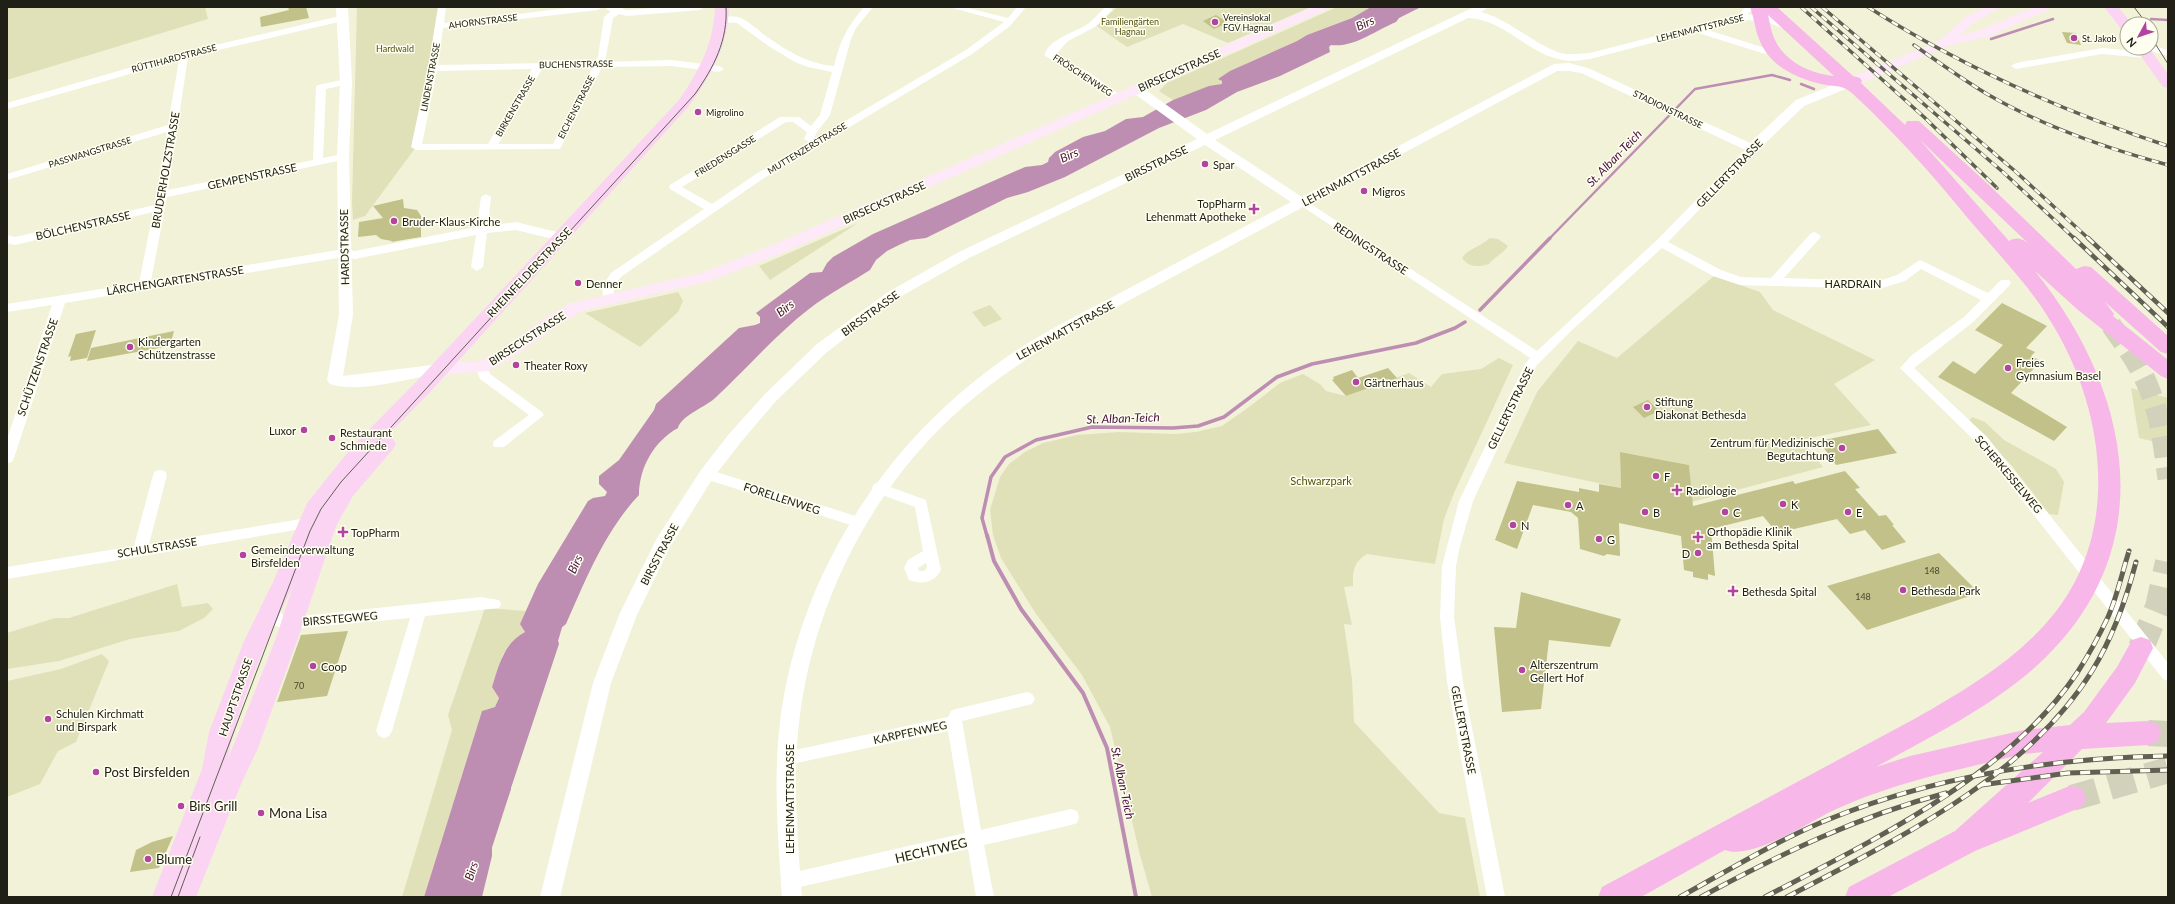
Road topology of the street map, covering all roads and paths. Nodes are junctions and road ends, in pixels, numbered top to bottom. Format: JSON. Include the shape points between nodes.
{"nodes":[{"id":1,"x":442,"y":7,"type":"edge"},
{"id":2,"x":598,"y":7,"type":"edge"},
{"id":3,"x":606,"y":7,"type":"edge"},
{"id":4,"x":700,"y":7,"type":"edge"},
{"id":5,"x":869,"y":7,"type":"edge"},
{"id":6,"x":953,"y":7,"type":"edge"},
{"id":7,"x":1022,"y":7,"type":"edge"},
{"id":8,"x":1322,"y":7,"type":"edge"},
{"id":9,"x":1750,"y":7,"type":"edge"},
{"id":10,"x":1758,"y":7,"type":"edge"},
{"id":11,"x":1769,"y":7,"type":"edge"},
{"id":12,"x":1783,"y":7,"type":"edge"},
{"id":13,"x":1995,"y":7,"type":"edge"},
{"id":14,"x":2015,"y":7,"type":"edge"},
{"id":15,"x":2044,"y":7,"type":"edge"},
{"id":16,"x":2102,"y":7,"type":"edge"},
{"id":17,"x":618,"y":9,"type":"edge"},
{"id":18,"x":1108,"y":9,"type":"dead end"},
{"id":19,"x":1485,"y":10,"type":"edge"},
{"id":20,"x":538,"y":11,"type":"edge"},
{"id":21,"x":2114,"y":11,"type":"edge"},
{"id":22,"x":343,"y":12,"type":"edge"},
{"id":23,"x":728,"y":13,"type":"edge"},
{"id":24,"x":1741,"y":17,"type":"junction"},
{"id":25,"x":1010,"y":21,"type":"junction"},
{"id":26,"x":439,"y":26,"type":"junction"},
{"id":27,"x":1695,"y":29,"type":"junction"},
{"id":28,"x":1942,"y":44,"type":"junction"},
{"id":29,"x":1765,"y":51,"type":"dead end"},
{"id":30,"x":2119,"y":51,"type":"edge"},
{"id":31,"x":184,"y":55,"type":"junction"},
{"id":32,"x":1556,"y":55,"type":"junction"},
{"id":33,"x":1590,"y":56,"type":"junction"},
{"id":34,"x":2151,"y":56,"type":"edge"},
{"id":35,"x":599,"y":63,"type":"junction"},
{"id":36,"x":538,"y":65,"type":"junction"},
{"id":37,"x":2016,"y":66,"type":"dead end"},
{"id":38,"x":433,"y":68,"type":"junction"},
{"id":39,"x":1554,"y":68,"type":"junction"},
{"id":40,"x":714,"y":69,"type":"junction"},
{"id":41,"x":836,"y":69,"type":"junction"},
{"id":42,"x":1584,"y":70,"type":"junction"},
{"id":43,"x":1816,"y":74,"type":"junction"},
{"id":44,"x":1855,"y":77,"type":"junction"},
{"id":45,"x":346,"y":82,"type":"junction"},
{"id":46,"x":2168,"y":84,"type":"edge"},
{"id":47,"x":1140,"y":92,"type":"junction"},
{"id":48,"x":1117,"y":97,"type":"junction"},
{"id":49,"x":7,"y":106,"type":"edge"},
{"id":50,"x":172,"y":127,"type":"junction"},
{"id":51,"x":812,"y":131,"type":"junction"},
{"id":52,"x":1201,"y":136,"type":"junction"},
{"id":53,"x":812,"y":144,"type":"junction"},
{"id":54,"x":416,"y":147,"type":"joint"},
{"id":55,"x":491,"y":147,"type":"junction"},
{"id":56,"x":1752,"y":149,"type":"junction"},
{"id":57,"x":343,"y":157,"type":"junction"},
{"id":58,"x":1927,"y":158,"type":"junction"},
{"id":59,"x":318,"y":162,"type":"junction"},
{"id":60,"x":7,"y":177,"type":"edge"},
{"id":61,"x":162,"y":195,"type":"junction"},
{"id":62,"x":486,"y":198,"type":"dead end"},
{"id":63,"x":1302,"y":203,"type":"junction"},
{"id":64,"x":159,"y":207,"type":"junction"},
{"id":65,"x":712,"y":209,"type":"junction"},
{"id":66,"x":2012,"y":213,"type":"junction"},
{"id":67,"x":482,"y":230,"type":"junction"},
{"id":68,"x":553,"y":235,"type":"dead end"},
{"id":69,"x":1815,"y":236,"type":"dead end"},
{"id":70,"x":7,"y":239,"type":"edge"},
{"id":71,"x":1661,"y":243,"type":"junction"},
{"id":72,"x":344,"y":253,"type":"junction"},
{"id":73,"x":477,"y":267,"type":"dead end"},
{"id":74,"x":2005,"y":282,"type":"dead end"},
{"id":75,"x":1773,"y":283,"type":"junction"},
{"id":76,"x":144,"y":285,"type":"junction"},
{"id":77,"x":60,"y":299,"type":"junction"},
{"id":78,"x":608,"y":299,"type":"junction"},
{"id":79,"x":1989,"y":299,"type":"junction"},
{"id":80,"x":7,"y":308,"type":"edge"},
{"id":81,"x":2104,"y":314,"type":"tunnel mouth"},
{"id":82,"x":2168,"y":347,"type":"edge"},
{"id":83,"x":1538,"y":357,"type":"junction"},
{"id":84,"x":482,"y":367,"type":"junction"},
{"id":85,"x":449,"y":368,"type":"junction"},
{"id":86,"x":2168,"y":371,"type":"edge"},
{"id":87,"x":499,"y":444,"type":"dead end"},
{"id":88,"x":7,"y":458,"type":"edge"},
{"id":89,"x":707,"y":474,"type":"junction"},
{"id":90,"x":160,"y":476,"type":"dead end"},
{"id":91,"x":879,"y":488,"type":"junction"},
{"id":92,"x":858,"y":522,"type":"junction"},
{"id":93,"x":316,"y":523,"type":"junction"},
{"id":94,"x":140,"y":550,"type":"junction"},
{"id":95,"x":931,"y":553,"type":"dead end"},
{"id":96,"x":7,"y":573,"type":"edge"},
{"id":97,"x":494,"y":604,"type":"dead end"},
{"id":98,"x":272,"y":607,"type":"junction"},
{"id":99,"x":418,"y":611,"type":"junction"},
{"id":100,"x":292,"y":623,"type":"junction"},
{"id":101,"x":2141,"y":648,"type":"tunnel mouth"},
{"id":102,"x":2168,"y":674,"type":"edge"},
{"id":103,"x":1027,"y":699,"type":"dead end"},
{"id":104,"x":954,"y":723,"type":"junction"},
{"id":105,"x":384,"y":731,"type":"dead end"},
{"id":106,"x":2137,"y":734,"type":"tunnel mouth"},
{"id":107,"x":787,"y":758,"type":"junction"},
{"id":108,"x":2072,"y":798,"type":"tunnel mouth"},
{"id":109,"x":1071,"y":817,"type":"dead end"},
{"id":110,"x":974,"y":840,"type":"junction"},
{"id":111,"x":1965,"y":841,"type":"junction"},
{"id":112,"x":1711,"y":843,"type":"junction"},
{"id":113,"x":791,"y":889,"type":"edge"},
{"id":114,"x":165,"y":897,"type":"edge"},
{"id":115,"x":183,"y":897,"type":"edge"},
{"id":116,"x":550,"y":897,"type":"edge"},
{"id":117,"x":985,"y":897,"type":"edge"},
{"id":118,"x":1496,"y":897,"type":"edge"},
{"id":119,"x":1612,"y":897,"type":"edge"},
{"id":120,"x":1859,"y":897,"type":"edge"}],
"edges":[{"from":1,"to":26,"type":"street","name":"LINDENSTRASSE"},
{"from":2,"to":20,"type":"street","name":"AHORNSTRASSE"},
{"from":3,"to":17,"type":"street"},
{"from":4,"to":17,"type":"street","via":[[627,13]]},
{"from":5,"to":41,"type":"street","via":[[852,27]]},
{"from":6,"to":25,"type":"street"},
{"from":7,"to":25,"type":"street","name":"MUTTENZERSTRASSE"},
{"from":8,"to":47,"type":"main road","name":"BIRSECKSTRASSE"},
{"from":9,"to":24,"type":"street"},
{"from":10,"to":43,"type":"highway","via":[[1767,40],[1774,51],[1795,69]]},
{"from":11,"to":43,"type":"highway","via":[[1783,48]]},
{"from":11,"to":58,"type":"highway"},
{"from":12,"to":66,"type":"highway"},
{"from":13,"to":28,"type":"main road","name":"GELLERTSTRASSE","via":[[1968,22]]},
{"from":14,"to":28,"type":"main road"},
{"from":15,"to":28,"type":"main road","name":"GELLERTSTRASSE","via":[[1985,32]]},
{"from":16,"to":21,"type":"main road"},
{"from":17,"to":35,"type":"street","name":"EICHENSTRASSE","via":[[609,17],[603,57]]},
{"from":18,"to":48,"type":"street","name":"FRÖSCHENWEG","via":[[1092,25],[1065,39],[1050,52],[1050,56],[1087,75]]},
{"from":19,"to":32,"type":"street"},
{"from":19,"to":52,"type":"street","name":"BIRSSTRASSE","via":[[1478,14],[1464,15]]},
{"from":20,"to":26,"type":"street","name":"AHORNSTRASSE"},
{"from":22,"to":31,"type":"street","name":"RÜTTIHARDSTRASSE"},
{"from":22,"to":45,"type":"street","name":"HARDSTRASSE"},
{"from":23,"to":40,"type":"main road","name":"RHEINFELDERSTRASSE","via":[[717,46]]},
{"from":23,"to":41,"type":"street","via":[[790,54],[817,67]]},
{"from":24,"to":27,"type":"street","name":"LEHENMATTSTRASSE"},
{"from":24,"to":44,"type":"street","name":"LEHENMATTSTRASSE","via":[[1768,18],[1785,25],[1833,69]]},
{"from":25,"to":53,"type":"street","name":"MUTTENZERSTRASSE","via":[[991,37],[940,70]]},
{"from":26,"to":38,"type":"street","name":"LINDENSTRASSE"},
{"from":27,"to":29,"type":"street"},
{"from":27,"to":33,"type":"street","name":"LEHENMATTSTRASSE"},
{"from":28,"to":44,"type":"main road","name":"GELLERTSTRASSE"},
{"from":30,"to":37,"type":"street"},
{"from":31,"to":49,"type":"street","name":"RÜTTIHARDSTRASSE"},
{"from":31,"to":50,"type":"street","name":"BRUDERHOLZSTRASSE"},
{"from":32,"to":33,"type":"street","name":"LEHENMATTSTRASSE","via":[[1571,58]]},
{"from":32,"to":39,"type":"street","via":[[1558,61]]},
{"from":33,"to":42,"type":"street","via":[[1585,61]]},
{"from":34,"to":46,"type":"main road"},
{"from":35,"to":36,"type":"street","name":"BUCHENSTRASSE"},
{"from":35,"to":40,"type":"street","name":"BUCHENSTRASSE","via":[[671,63]]},
{"from":35,"to":55,"type":"street","name":"EICHENSTRASSE","via":[[556,147]]},
{"from":36,"to":38,"type":"street","name":"BUCHENSTRASSE"},
{"from":36,"to":55,"type":"street","name":"BIRKENSTRASSE"},
{"from":38,"to":54,"type":"street","name":"LINDENSTRASSE"},
{"from":39,"to":42,"type":"street","name":"LEHENMATTSTRASSE"},
{"from":39,"to":63,"type":"street","name":"LEHENMATTSTRASSE"},
{"from":40,"to":85,"type":"main road","name":"RHEINFELDERSTRASSE"},
{"from":41,"to":51,"type":"street","via":[[825,115]]},
{"from":42,"to":56,"type":"street","name":"STADIONSTRASSE"},
{"from":43,"to":44,"type":"highway","via":[[1836,82]]},
{"from":44,"to":56,"type":"street","name":"GELLERTSTRASSE","via":[[1796,106]]},
{"from":45,"to":57,"type":"street","name":"HARDSTRASSE"},
{"from":45,"to":59,"type":"street","via":[[321,87]]},
{"from":47,"to":48,"type":"main road","name":"BIRSECKSTRASSE"},
{"from":47,"to":52,"type":"street","name":"REDINGSTRASSE"},
{"from":48,"to":78,"type":"main road","name":"BIRSECKSTRASSE","via":[[726,270],[678,284]]},
{"from":50,"to":60,"type":"street","name":"PASSWANGSTRASSE"},
{"from":50,"to":61,"type":"street","name":"BRUDERHOLZSTRASSE"},
{"from":51,"to":53,"type":"street","via":[[808,140]]},
{"from":51,"to":65,"type":"street","name":"FRIEDENSGASSE","via":[[795,118],[784,119],[674,187]]},
{"from":52,"to":63,"type":"street","name":"REDINGSTRASSE"},
{"from":52,"to":89,"type":"street","name":"BIRSSTRASSE","via":[[964,255],[893,295],[822,348],[771,397]]},
{"from":53,"to":65,"type":"street","name":"MUTTENZERSTRASSE"},
{"from":54,"to":55,"type":"street","name":"EICHENSTRASSE"},
{"from":56,"to":71,"type":"street","name":"GELLERTSTRASSE"},
{"from":57,"to":59,"type":"street","name":"GEMPENSTRASSE"},
{"from":57,"to":72,"type":"street","name":"HARDSTRASSE"},
{"from":58,"to":86,"type":"highway","via":[[2038,264]]},
{"from":58,"to":112,"type":"highway","via":[[2039,290],[2067,331],[2091,380],[2100,405],[2110,450],[2112,473],[2108,519],[2096,563],[2086,585],[2060,624],[2030,655],[1988,689]]},
{"from":59,"to":61,"type":"street","name":"GEMPENSTRASSE"},
{"from":61,"to":64,"type":"street","name":"BRUDERHOLZSTRASSE"},
{"from":62,"to":67,"type":"street"},
{"from":63,"to":83,"type":"street","name":"REDINGSTRASSE"},
{"from":63,"to":91,"type":"street","name":"LEHENMATTSTRASSE","via":[[1026,350],[986,378],[944,414],[922,436]]},
{"from":64,"to":70,"type":"street","name":"BÖLCHENSTRASSE","via":[[15,241]]},
{"from":64,"to":76,"type":"street","name":"BRUDERHOLZSTRASSE"},
{"from":65,"to":78,"type":"street","name":"MUTTENZERSTRASSE","via":[[612,278],[607,286]]},
{"from":66,"to":81,"type":"highway","via":[[2065,268]]},
{"from":66,"to":82,"type":"highway"},
{"from":67,"to":68,"type":"street","name":"LÄRCHENGARTENSTRASSE","via":[[516,226]]},
{"from":67,"to":72,"type":"street","name":"LÄRCHENGARTENSTRASSE","via":[[355,255]]},
{"from":67,"to":73,"type":"street"},
{"from":69,"to":75,"type":"street"},
{"from":71,"to":75,"type":"street","name":"HARDRAIN","via":[[1717,273],[1740,281]]},
{"from":71,"to":83,"type":"street","name":"GELLERTSTRASSE"},
{"from":72,"to":76,"type":"street","name":"LÄRCHENGARTENSTRASSE"},
{"from":72,"to":85,"type":"street","name":"HARDSTRASSE","via":[[346,315],[336,380],[347,382],[415,370]]},
{"from":74,"to":79,"type":"street","name":"SCHERKESSELWEG"},
{"from":75,"to":79,"type":"street","name":"HARDRAIN","via":[[1879,285],[1909,275],[1920,264]]},
{"from":76,"to":77,"type":"street","name":"LÄRCHENGARTENSTRASSE"},
{"from":77,"to":80,"type":"street","name":"LÄRCHENGARTENSTRASSE"},
{"from":77,"to":88,"type":"street","name":"SCHÜTZENSTRASSE"},
{"from":78,"to":84,"type":"main road","name":"BIRSECKSTRASSE","via":[[566,312],[502,358]]},
{"from":79,"to":102,"type":"street","name":"SCHERKESSELWEG","via":[[1968,320],[1906,368],[1982,440]]},
{"from":83,"to":118,"type":"street","name":"GELLERTSTRASSE","via":[[1529,369],[1466,502],[1449,566],[1447,616],[1455,682]]},
{"from":84,"to":85,"type":"main road","name":"BIRSECKSTRASSE"},
{"from":84,"to":87,"type":"street","via":[[484,376],[538,415]]},
{"from":85,"to":93,"type":"main road","name":"RHEINFELDERSTRASSE"},
{"from":89,"to":92,"type":"street","name":"FORELLENWEG"},
{"from":89,"to":116,"type":"street","name":"BIRSSTRASSE","via":[[663,543],[628,615],[602,683]]},
{"from":90,"to":94,"type":"street"},
{"from":91,"to":92,"type":"street","name":"LEHENMATTSTRASSE"},
{"from":91,"to":95,"type":"street","via":[[921,504]]},
{"from":92,"to":107,"type":"street","name":"LEHENMATTSTRASSE","via":[[827,581],[812,623],[794,696]]},
{"from":93,"to":94,"type":"street","name":"SCHULSTRASSE"},
{"from":93,"to":98,"type":"main road","name":"HAUPTSTRASSE"},
{"from":93,"to":100,"type":"main road","via":[[317,546]]},
{"from":94,"to":96,"type":"street","name":"SCHULSTRASSE"},
{"from":97,"to":99,"type":"street","name":"BIRSSTEGWEG","via":[[481,603]]},
{"from":98,"to":100,"type":"street","name":"BIRSSTEGWEG","via":[[277,620]]},
{"from":98,"to":114,"type":"main road","name":"HAUPTSTRASSE","via":[[242,673],[221,732],[214,769]]},
{"from":99,"to":100,"type":"street","name":"BIRSSTEGWEG"},
{"from":99,"to":105,"type":"street"},
{"from":100,"to":115,"type":"main road","via":[[246,748],[230,780]]},
{"from":101,"to":111,"type":"highway","via":[[2126,675],[2093,720],[2023,789]]},
{"from":103,"to":104,"type":"street","name":"KARPFENWEG","via":[[956,716]]},
{"from":104,"to":107,"type":"street","name":"KARPFENWEG"},
{"from":104,"to":110,"type":"street"},
{"from":106,"to":112,"type":"highway","via":[[2053,738],[1984,750],[1879,778],[1759,834]]},
{"from":107,"to":113,"type":"street","name":"LEHENMATTSTRASSE"},
{"from":108,"to":111,"type":"highway"},
{"from":109,"to":110,"type":"street","name":"HECHTWEG"},
{"from":110,"to":113,"type":"street","name":"HECHTWEG"},
{"from":110,"to":117,"type":"street"},
{"from":111,"to":120,"type":"highway"},
{"from":112,"to":119,"type":"highway"}]}
